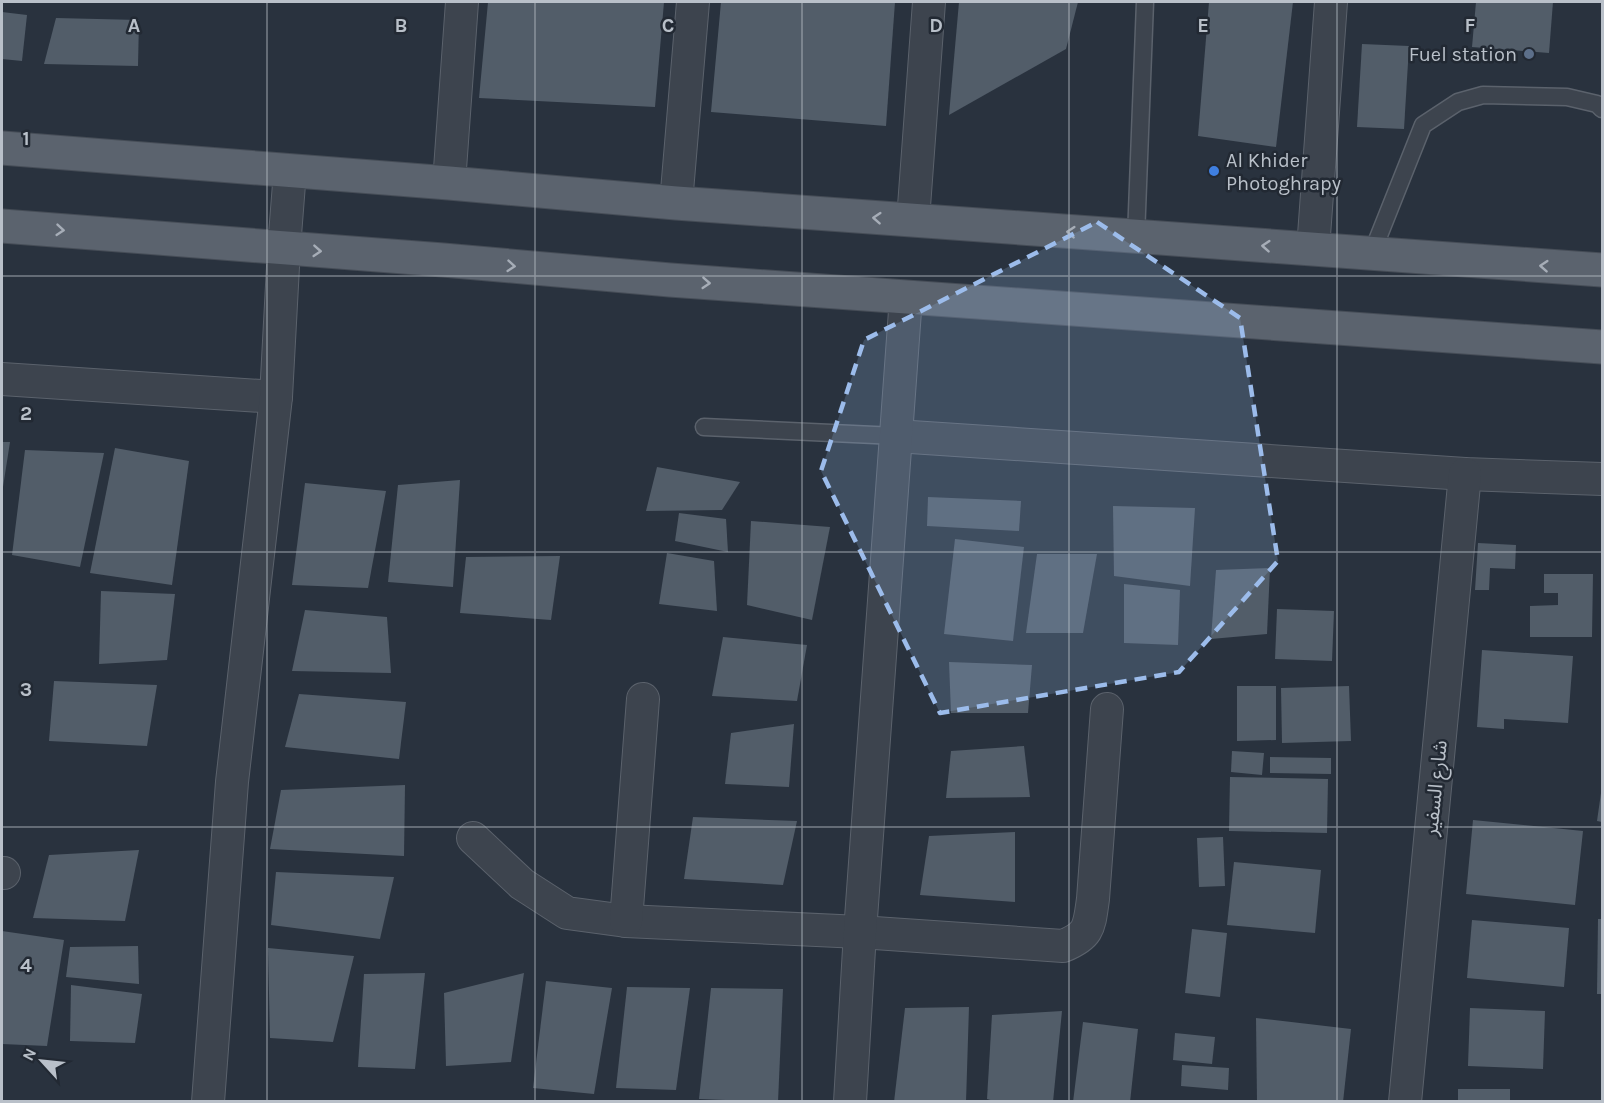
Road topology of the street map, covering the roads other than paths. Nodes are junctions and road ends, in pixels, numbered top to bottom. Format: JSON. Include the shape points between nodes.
{"nodes":[{"id":1,"x":462,"y":2,"type":"edge"},
{"id":2,"x":693,"y":2,"type":"edge"},
{"id":3,"x":929,"y":2,"type":"edge"},
{"id":4,"x":1145,"y":2,"type":"edge"},
{"id":5,"x":1331,"y":2,"type":"edge"},
{"id":6,"x":1602,"y":109,"type":"edge"},
{"id":7,"x":2,"y":148,"type":"edge"},
{"id":8,"x":290,"y":171,"type":"junction"},
{"id":9,"x":449,"y":183,"type":"junction"},
{"id":10,"x":676,"y":203,"type":"junction"},
{"id":11,"x":913,"y":220,"type":"junction"},
{"id":12,"x":2,"y":226,"type":"edge"},
{"id":13,"x":1136,"y":237,"type":"junction"},
{"id":14,"x":284,"y":248,"type":"junction"},
{"id":15,"x":1313,"y":249,"type":"junction"},
{"id":16,"x":1372,"y":253,"type":"junction"},
{"id":17,"x":1602,"y":270,"type":"edge"},
{"id":18,"x":906,"y":297,"type":"junction"},
{"id":19,"x":1602,"y":347,"type":"edge"},
{"id":20,"x":2,"y":379,"type":"edge"},
{"id":21,"x":276,"y":397,"type":"junction"},
{"id":22,"x":704,"y":427,"type":"dead end"},
{"id":23,"x":896,"y":436,"type":"junction"},
{"id":24,"x":1465,"y":474,"type":"junction"},
{"id":25,"x":1602,"y":479,"type":"edge"},
{"id":26,"x":643,"y":699,"type":"dead end"},
{"id":27,"x":1107,"y":709,"type":"dead end"},
{"id":28,"x":473,"y":838,"type":"dead end"},
{"id":29,"x":626,"y":921,"type":"junction"},
{"id":30,"x":860,"y":932,"type":"junction"},
{"id":31,"x":208,"y":1101,"type":"edge"},
{"id":32,"x":850,"y":1101,"type":"edge"},
{"id":33,"x":1405,"y":1101,"type":"edge"}],
"edges":[{"from":1,"to":9,"type":"street"},
{"from":2,"to":10,"type":"street"},
{"from":3,"to":11,"type":"street"},
{"from":4,"to":13,"type":"lane"},
{"from":5,"to":15,"type":"street"},
{"from":6,"to":16,"type":"lane","via":[[1597,104],[1567,97],[1483,95],[1458,102],[1423,125]]},
{"from":7,"to":8,"type":"main road"},
{"from":8,"to":9,"type":"main road"},
{"from":8,"to":14,"type":"street"},
{"from":9,"to":10,"type":"main road"},
{"from":11,"to":10,"type":"main road","one_way":true},
{"from":13,"to":11,"type":"main road","one_way":true},
{"from":12,"to":14,"type":"main road","one_way":true},
{"from":15,"to":13,"type":"main road","one_way":true},
{"from":14,"to":18,"type":"main road","one_way":true},
{"from":14,"to":21,"type":"street"},
{"from":15,"to":16,"type":"main road"},
{"from":17,"to":16,"type":"main road","one_way":true},
{"from":18,"to":19,"type":"main road"},
{"from":18,"to":23,"type":"street"},
{"from":20,"to":21,"type":"street"},
{"from":21,"to":31,"type":"street","via":[[232,782]]},
{"from":22,"to":23,"type":"lane"},
{"from":23,"to":24,"type":"street"},
{"from":23,"to":30,"type":"street"},
{"from":24,"to":25,"type":"street"},
{"from":24,"to":33,"type":"street","name":"شارع السفير"},
{"from":26,"to":29,"type":"street"},
{"from":27,"to":30,"type":"street","via":[[1093,899],[1089,923],[1080,939],[1063,946]]},
{"from":28,"to":29,"type":"street","via":[[522,884],[567,913]]},
{"from":29,"to":30,"type":"street"},
{"from":30,"to":32,"type":"street"}]}
